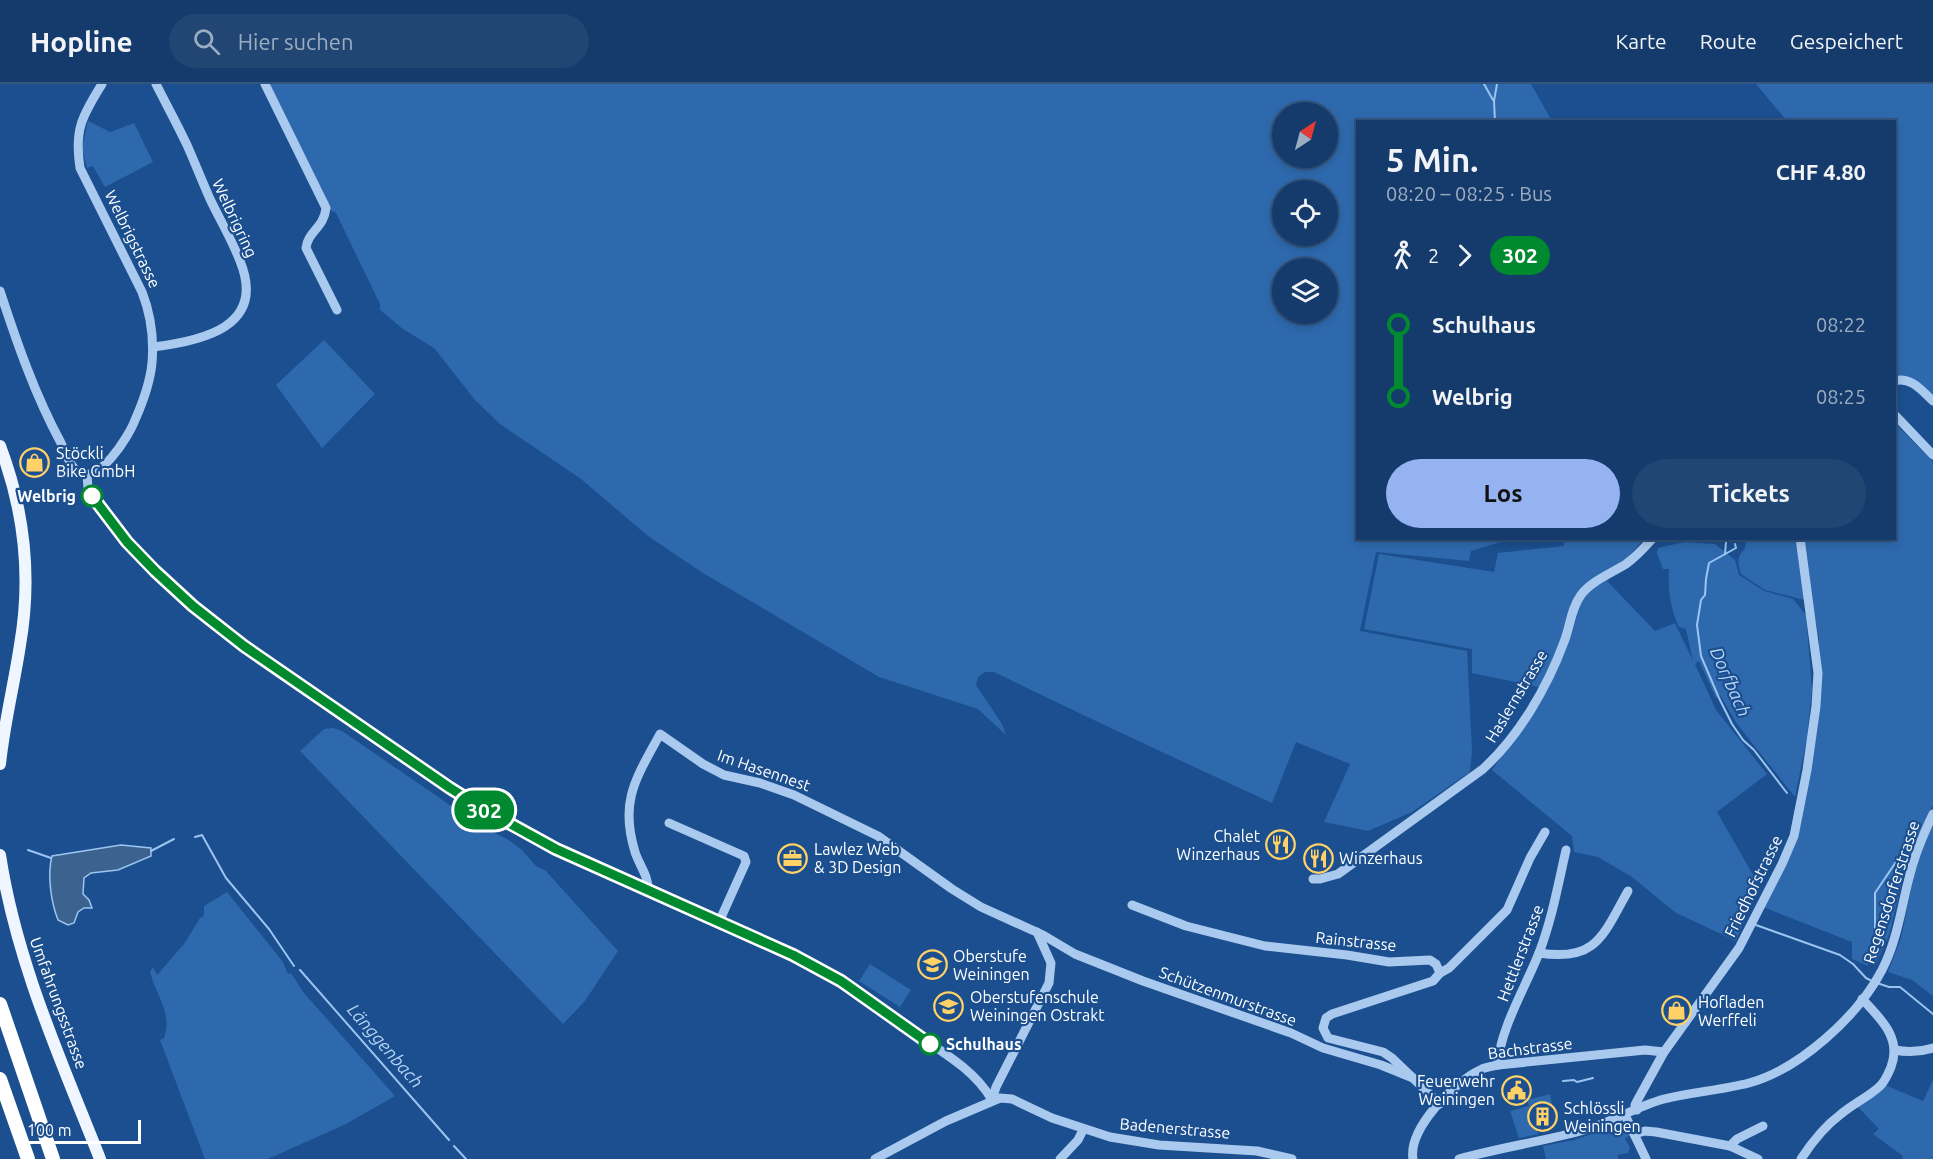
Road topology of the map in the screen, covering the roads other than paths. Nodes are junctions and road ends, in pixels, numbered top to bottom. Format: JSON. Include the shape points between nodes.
{"nodes":[{"id":1,"x":102,"y":84,"type":"edge"},
{"id":2,"x":156,"y":84,"type":"edge"},
{"id":3,"x":265,"y":84,"type":"edge"},
{"id":4,"x":0,"y":291,"type":"edge"},
{"id":5,"x":337,"y":310,"type":"dead end"},
{"id":6,"x":153,"y":347,"type":"junction"},
{"id":7,"x":1896,"y":381,"type":"edge"},
{"id":8,"x":1933,"y":401,"type":"edge"},
{"id":9,"x":1896,"y":416,"type":"edge"},
{"id":10,"x":0,"y":446,"type":"edge"},
{"id":11,"x":1933,"y":454,"type":"edge"},
{"id":12,"x":87,"y":475,"type":"junction"},
{"id":13,"x":1651,"y":540,"type":"edge"},
{"id":14,"x":1800,"y":540,"type":"edge"},
{"id":15,"x":0,"y":764,"type":"edge"},
{"id":16,"x":1933,"y":814,"type":"edge"},
{"id":17,"x":669,"y":823,"type":"dead end"},
{"id":18,"x":1545,"y":832,"type":"dead end"},
{"id":19,"x":1566,"y":850,"type":"dead end"},
{"id":20,"x":0,"y":855,"type":"edge"},
{"id":21,"x":1313,"y":879,"type":"dead end"},
{"id":22,"x":648,"y":891,"type":"junction"},
{"id":23,"x":1628,"y":891,"type":"dead end"},
{"id":24,"x":1132,"y":906,"type":"dead end"},
{"id":25,"x":720,"y":922,"type":"junction"},
{"id":26,"x":1036,"y":932,"type":"junction"},
{"id":27,"x":1539,"y":953,"type":"junction"},
{"id":28,"x":1440,"y":973,"type":"junction"},
{"id":29,"x":1862,"y":999,"type":"junction"},
{"id":30,"x":0,"y":1004,"type":"edge"},
{"id":31,"x":1933,"y":1048,"type":"edge"},
{"id":32,"x":1896,"y":1050,"type":"junction"},
{"id":33,"x":1664,"y":1052,"type":"junction"},
{"id":34,"x":1498,"y":1065,"type":"junction"},
{"id":35,"x":1413,"y":1078,"type":"junction"},
{"id":36,"x":0,"y":1079,"type":"edge"},
{"id":37,"x":992,"y":1101,"type":"junction"},
{"id":38,"x":1440,"y":1104,"type":"junction"},
{"id":39,"x":1637,"y":1110,"type":"junction"},
{"id":40,"x":1625,"y":1115,"type":"junction"},
{"id":41,"x":1763,"y":1126,"type":"dead end"},
{"id":42,"x":1083,"y":1130,"type":"junction"},
{"id":43,"x":1634,"y":1134,"type":"junction"},
{"id":44,"x":1730,"y":1146,"type":"junction"},
{"id":45,"x":1499,"y":1154,"type":"edge"},
{"id":46,"x":28,"y":1159,"type":"edge"},
{"id":47,"x":53,"y":1159,"type":"edge"},
{"id":48,"x":100,"y":1159,"type":"edge"},
{"id":49,"x":875,"y":1159,"type":"edge"},
{"id":50,"x":1060,"y":1159,"type":"edge"},
{"id":51,"x":1292,"y":1159,"type":"edge"},
{"id":52,"x":1413,"y":1159,"type":"edge"},
{"id":53,"x":1459,"y":1159,"type":"edge"},
{"id":54,"x":1646,"y":1159,"type":"edge"},
{"id":55,"x":1758,"y":1159,"type":"edge"},
{"id":56,"x":1801,"y":1159,"type":"edge"}],
"edges":[{"from":1,"to":6,"type":"street","name":"Welbrigstrasse","via":[[78,131],[80,168],[142,292]]},
{"from":2,"to":6,"type":"street","name":"Welbrigring","via":[[241,262],[246,289],[237,315],[226,328],[203,338]]},
{"from":3,"to":5,"type":"street","via":[[326,208],[324,220],[310,236],[306,248]]},
{"from":4,"to":12,"type":"street","via":[[30,378],[54,429],[73,466]]},
{"from":6,"to":12,"type":"street","name":"Welbrigstrasse","via":[[149,381],[134,423],[104,465]]},
{"from":7,"to":8,"type":"street","via":[[1910,382]]},
{"from":9,"to":11,"type":"street"},
{"from":10,"to":15,"type":"main road","via":[[18,500],[26,571],[22,635]]},
{"from":12,"to":22,"type":"street","via":[[88,488],[118,532],[173,589],[218,626],[487,811],[556,849]]},
{"from":13,"to":21,"type":"street","name":"Haslernstrasse","via":[[1628,562],[1582,592],[1555,664],[1499,755],[1338,874]]},
{"from":14,"to":33,"type":"street","name":"Friedhofstrasse","via":[[1818,673],[1798,821],[1789,851],[1739,948]]},
{"from":16,"to":29,"type":"street","name":"Regensdorferstrasse","via":[[1913,863],[1892,946]]},
{"from":17,"to":25,"type":"street","via":[[744,856],[746,862]]},
{"from":18,"to":28,"type":"street","via":[[1507,910]]},
{"from":19,"to":27,"type":"street","name":"Hettlerstrasse"},
{"from":20,"to":48,"type":"main road","name":"Umfahrungsstrasse","via":[[18,940]]},
{"from":22,"to":25,"type":"street"},
{"from":22,"to":26,"type":"street","name":"Im Hasennest","via":[[649,882],[635,851],[629,807],[632,788],[660,734],[724,775],[794,795],[861,827],[981,907]]},
{"from":23,"to":27,"type":"street","via":[[1605,932],[1589,948],[1570,955]]},
{"from":24,"to":28,"type":"street","name":"Rainstrasse","via":[[1186,926],[1265,946],[1389,962],[1430,960]]},
{"from":25,"to":37,"type":"street","via":[[841,981],[975,1077]]},
{"from":26,"to":35,"type":"street","name":"Schützenmurstrasse","via":[[1098,965]]},
{"from":26,"to":37,"type":"street","via":[[1051,963],[1049,983]]},
{"from":27,"to":34,"type":"street","name":"Hettlerstrasse","via":[[1500,1042]]},
{"from":28,"to":35,"type":"street","via":[[1423,986],[1332,1014],[1323,1022],[1328,1038],[1383,1052]]},
{"from":29,"to":32,"type":"street","via":[[1884,1023]]},
{"from":29,"to":39,"type":"street","name":"Regensdorferstrasse","via":[[1809,1052],[1771,1075],[1665,1099]]},
{"from":30,"to":47,"type":"highway"},
{"from":31,"to":32,"type":"street"},
{"from":32,"to":56,"type":"street","via":[[1881,1086],[1841,1114]]},
{"from":33,"to":34,"type":"street","name":"Bachstrasse","via":[[1646,1050]]},
{"from":33,"to":39,"type":"street","name":"Friedhofstrasse","via":[[1635,1105]]},
{"from":34,"to":38,"type":"street","name":"Bachstrasse","via":[[1467,1078]]},
{"from":35,"to":38,"type":"street"},
{"from":36,"to":46,"type":"highway"},
{"from":37,"to":42,"type":"street","name":"Badenerstrasse","via":[[1012,1099]]},
{"from":37,"to":49,"type":"street"},
{"from":38,"to":52,"type":"street","name":"Bachstrasse","via":[[1413,1144]]},
{"from":39,"to":40,"type":"street","name":"Regensdorferstrasse"},
{"from":40,"to":43,"type":"street"},
{"from":40,"to":45,"type":"street","name":"Regensdorferstrasse"},
{"from":41,"to":44,"type":"street"},
{"from":42,"to":50,"type":"street"},
{"from":42,"to":51,"type":"street","name":"Badenerstrasse","via":[[1139,1143],[1257,1151]]},
{"from":43,"to":44,"type":"street","via":[[1656,1132]]},
{"from":43,"to":54,"type":"street"},
{"from":44,"to":55,"type":"street"},
{"from":45,"to":53,"type":"street","name":"Regensdorferstrasse"}]}
